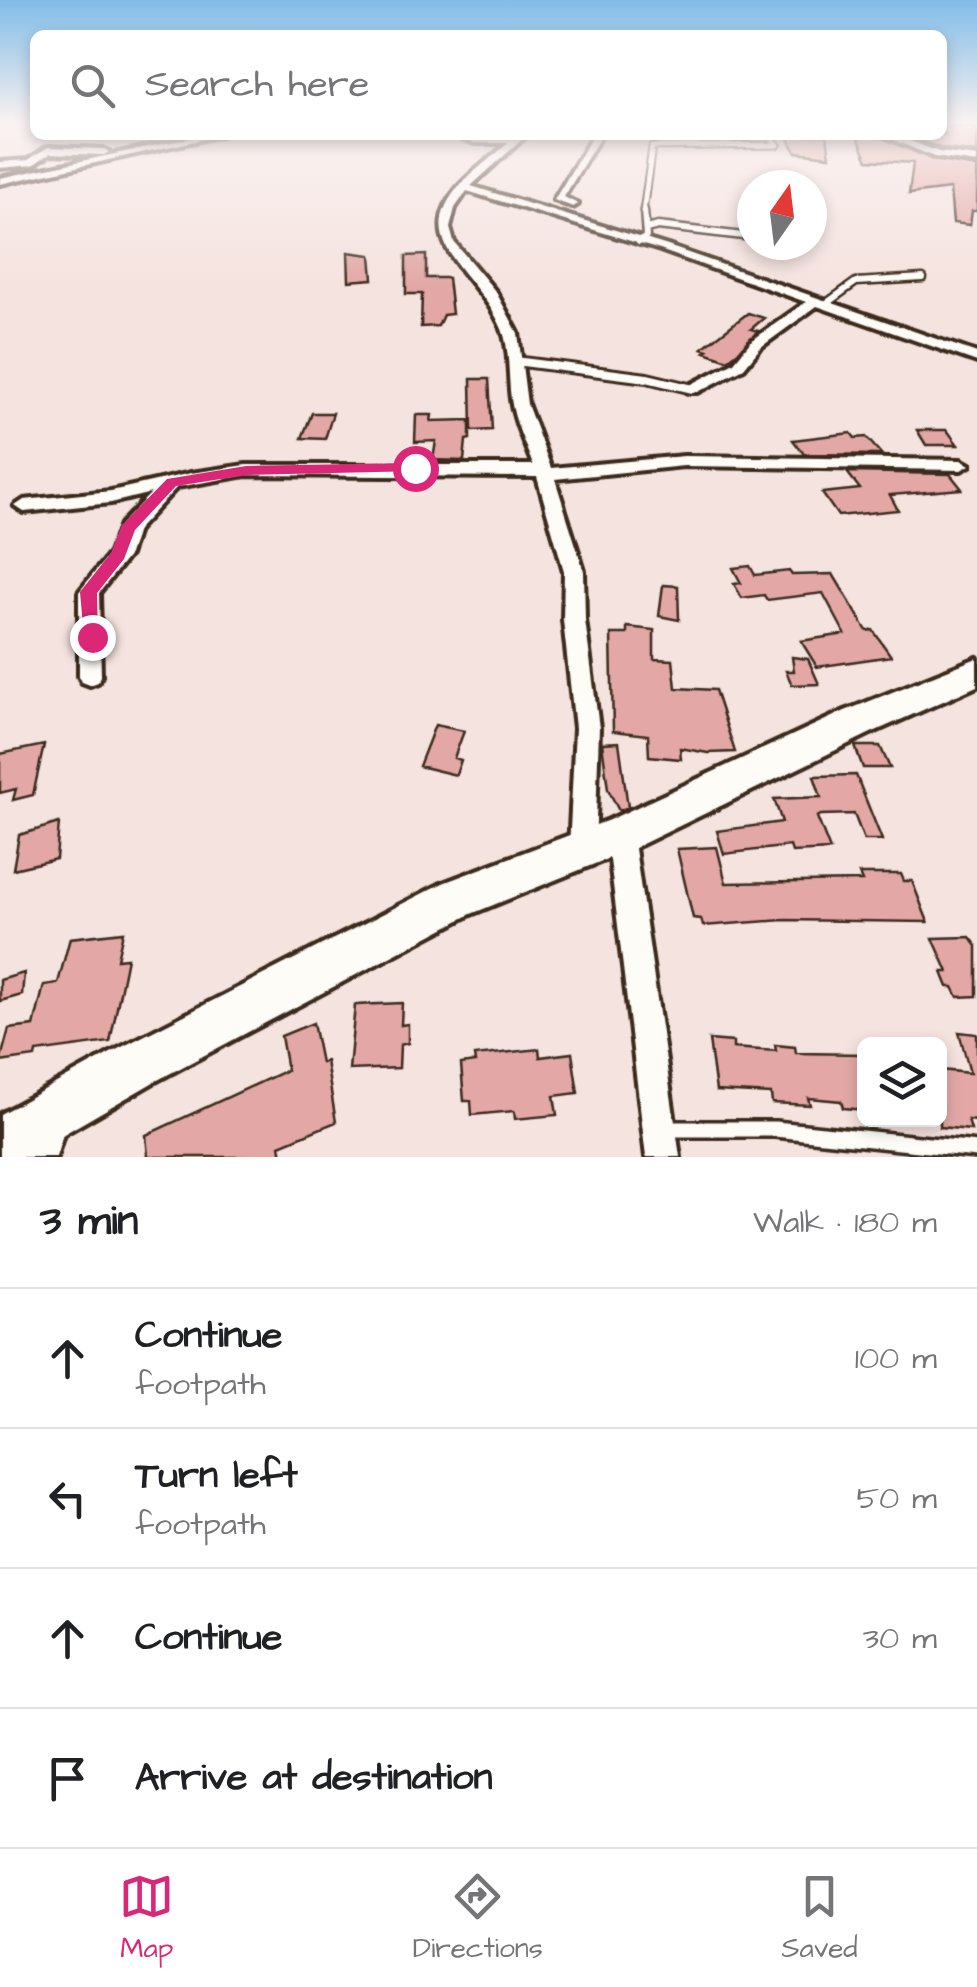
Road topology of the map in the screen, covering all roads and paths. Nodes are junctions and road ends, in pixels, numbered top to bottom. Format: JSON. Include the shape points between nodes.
{"nodes":[{"id":1,"x":476,"y":177,"type":"edge"},
{"id":2,"x":571,"y":177,"type":"edge"},
{"id":3,"x":648,"y":177,"type":"edge"},
{"id":4,"x":464,"y":188,"type":"junction"},
{"id":5,"x":574,"y":204,"type":"dead end"},
{"id":6,"x":737,"y":235,"type":"edge"},
{"id":7,"x":642,"y":236,"type":"junction"},
{"id":8,"x":923,"y":278,"type":"dead end"},
{"id":9,"x":820,"y":304,"type":"junction"},
{"id":10,"x":977,"y":358,"type":"edge"},
{"id":11,"x":515,"y":361,"type":"junction"},
{"id":12,"x":693,"y":388,"type":"joint"},
{"id":13,"x":960,"y":465,"type":"dead end"},
{"id":14,"x":545,"y":474,"type":"junction"},
{"id":15,"x":172,"y":482,"type":"junction"},
{"id":16,"x":24,"y":506,"type":"dead end"},
{"id":17,"x":977,"y":671,"type":"edge"},
{"id":18,"x":90,"y":676,"type":"dead end"},
{"id":19,"x":601,"y":842,"type":"junction"},
{"id":20,"x":53,"y":1110,"type":"junction"},
{"id":21,"x":0,"y":1142,"type":"edge"},
{"id":22,"x":662,"y":1143,"type":"edge"},
{"id":23,"x":977,"y":1150,"type":"edge"},
{"id":24,"x":39,"y":1157,"type":"edge"}],
"edges":[{"from":1,"to":4,"type":"street"},
{"from":2,"to":5,"type":"street","via":[[558,198]]},
{"from":3,"to":7,"type":"lane"},
{"from":4,"to":7,"type":"street"},
{"from":4,"to":11,"type":"street","via":[[446,216],[445,236],[505,319]]},
{"from":6,"to":7,"type":"lane","via":[[658,226]]},
{"from":7,"to":9,"type":"street"},
{"from":8,"to":9,"type":"lane","via":[[850,283]]},
{"from":9,"to":10,"type":"street"},
{"from":9,"to":12,"type":"street","via":[[756,344],[738,365]]},
{"from":11,"to":12,"type":"lane"},
{"from":11,"to":14,"type":"street","via":[[519,404]]},
{"from":13,"to":14,"type":"street","via":[[684,460]]},
{"from":14,"to":15,"type":"street","via":[[496,467],[274,469]]},
{"from":14,"to":19,"type":"street","via":[[576,586],[574,620]]},
{"from":15,"to":16,"type":"street","via":[[111,498]]},
{"from":15,"to":18,"type":"street","via":[[128,528],[118,555],[89,592]]},
{"from":17,"to":19,"type":"street"},
{"from":19,"to":20,"type":"street","via":[[458,898]]},
{"from":19,"to":22,"type":"street"},
{"from":20,"to":21,"type":"street"},
{"from":20,"to":24,"type":"street"},
{"from":22,"to":23,"type":"lane","via":[[775,1129]]}]}
